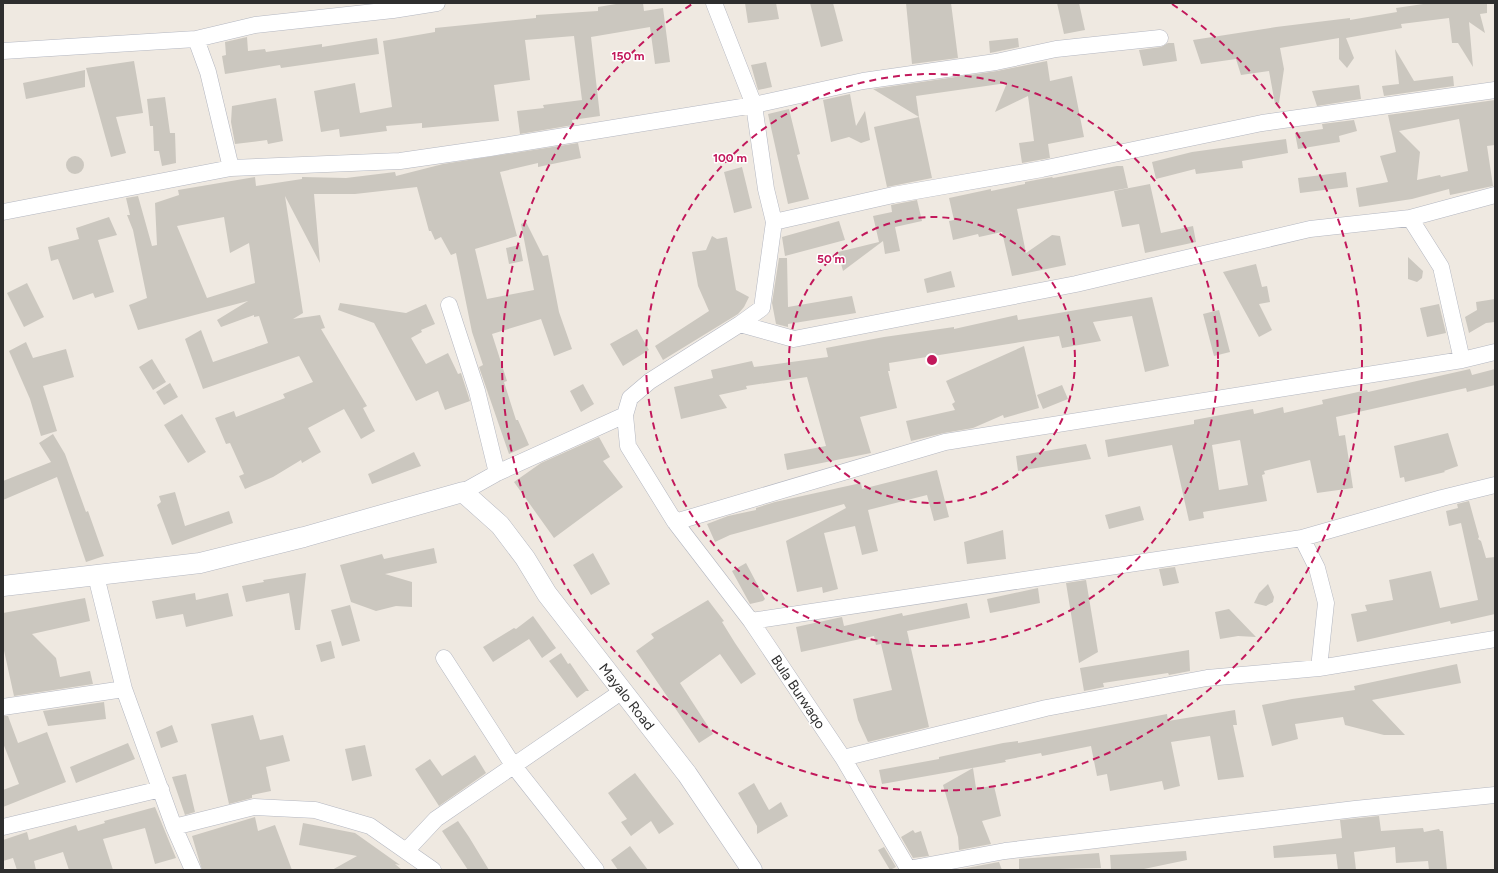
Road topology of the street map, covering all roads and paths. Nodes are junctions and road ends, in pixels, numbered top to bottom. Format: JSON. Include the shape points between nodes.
{"nodes":[{"id":1,"x":437,"y":3,"type":"edge"},
{"id":2,"x":714,"y":3,"type":"edge"},
{"id":3,"x":1160,"y":38,"type":"dead end"},
{"id":4,"x":196,"y":39,"type":"junction"},
{"id":5,"x":3,"y":51,"type":"edge"},
{"id":6,"x":1495,"y":90,"type":"edge"},
{"id":7,"x":754,"y":105,"type":"junction"},
{"id":8,"x":231,"y":168,"type":"junction"},
{"id":9,"x":1495,"y":195,"type":"edge"},
{"id":10,"x":3,"y":212,"type":"edge"},
{"id":11,"x":1410,"y":218,"type":"junction"},
{"id":12,"x":774,"y":222,"type":"junction"},
{"id":13,"x":450,"y":305,"type":"dead end"},
{"id":14,"x":740,"y":324,"type":"junction"},
{"id":15,"x":1495,"y":352,"type":"edge"},
{"id":16,"x":1462,"y":360,"type":"junction"},
{"id":17,"x":625,"y":415,"type":"junction"},
{"id":18,"x":497,"y":473,"type":"junction"},
{"id":19,"x":1495,"y":486,"type":"edge"},
{"id":20,"x":463,"y":492,"type":"junction"},
{"id":21,"x":675,"y":522,"type":"junction"},
{"id":22,"x":1302,"y":538,"type":"junction"},
{"id":23,"x":96,"y":576,"type":"junction"},
{"id":24,"x":3,"y":586,"type":"edge"},
{"id":25,"x":751,"y":621,"type":"junction"},
{"id":26,"x":1495,"y":639,"type":"edge"},
{"id":27,"x":444,"y":658,"type":"dead end"},
{"id":28,"x":1319,"y":668,"type":"junction"},
{"id":29,"x":124,"y":689,"type":"junction"},
{"id":30,"x":621,"y":692,"type":"junction"},
{"id":31,"x":3,"y":707,"type":"edge"},
{"id":32,"x":843,"y":758,"type":"junction"},
{"id":33,"x":513,"y":765,"type":"junction"},
{"id":34,"x":161,"y":789,"type":"junction"},
{"id":35,"x":1495,"y":795,"type":"edge"},
{"id":36,"x":174,"y":826,"type":"junction"},
{"id":37,"x":3,"y":827,"type":"edge"},
{"id":38,"x":406,"y":851,"type":"junction"},
{"id":39,"x":908,"y":869,"type":"edge"},
{"id":40,"x":193,"y":870,"type":"edge"},
{"id":41,"x":433,"y":870,"type":"edge"},
{"id":42,"x":596,"y":870,"type":"edge"},
{"id":43,"x":752,"y":870,"type":"edge"}],
"edges":[{"from":1,"to":4,"type":"street","via":[[255,25]]},
{"from":2,"to":7,"type":"street"},
{"from":3,"to":7,"type":"street","via":[[1056,49],[996,62],[863,81]]},
{"from":4,"to":5,"type":"street"},
{"from":4,"to":8,"type":"street","via":[[208,72]]},
{"from":6,"to":12,"type":"street","via":[[1262,123],[1042,168],[893,195]]},
{"from":7,"to":8,"type":"street","via":[[400,161]]},
{"from":7,"to":12,"type":"street","via":[[766,189]]},
{"from":8,"to":10,"type":"street"},
{"from":9,"to":11,"type":"street"},
{"from":11,"to":14,"type":"street","via":[[1310,229],[1076,284],[794,339]]},
{"from":11,"to":16,"type":"street","via":[[1441,267]]},
{"from":12,"to":14,"type":"street","via":[[762,308]]},
{"from":13,"to":18,"type":"street","via":[[477,391]]},
{"from":14,"to":17,"type":"street","via":[[650,381],[630,398]]},
{"from":15,"to":16,"type":"street"},
{"from":16,"to":21,"type":"street","via":[[944,442]]},
{"from":17,"to":18,"type":"street"},
{"from":17,"to":21,"type":"street","name":"Bula Burwaqo","via":[[628,446]]},
{"from":18,"to":20,"type":"street"},
{"from":19,"to":22,"type":"street","via":[[1442,498]]},
{"from":20,"to":23,"type":"street","via":[[304,537],[200,563]]},
{"from":20,"to":30,"type":"street","name":"Mayalo Road","via":[[500,525],[525,558],[547,594]]},
{"from":21,"to":25,"type":"street","name":"Bula Burwaqo"},
{"from":22,"to":25,"type":"street"},
{"from":22,"to":28,"type":"street","via":[[1317,568],[1326,603]]},
{"from":23,"to":24,"type":"street"},
{"from":23,"to":29,"type":"street"},
{"from":25,"to":32,"type":"street","name":"Bula Burwaqo"},
{"from":26,"to":28,"type":"street"},
{"from":27,"to":33,"type":"street"},
{"from":28,"to":32,"type":"street","via":[[1207,678],[1046,708]]},
{"from":29,"to":31,"type":"street"},
{"from":29,"to":34,"type":"street"},
{"from":30,"to":33,"type":"street"},
{"from":30,"to":43,"type":"street","name":"Mayalo Road","via":[[687,774]]},
{"from":32,"to":39,"type":"street","name":"Bula Burwaqo"},
{"from":33,"to":38,"type":"street","via":[[436,819]]},
{"from":33,"to":42,"type":"street"},
{"from":34,"to":36,"type":"street"},
{"from":34,"to":37,"type":"street"},
{"from":35,"to":39,"type":"street","via":[[1005,851]]},
{"from":36,"to":38,"type":"street","via":[[254,807],[315,810],[370,826]]},
{"from":36,"to":40,"type":"street"},
{"from":38,"to":41,"type":"street"}]}
